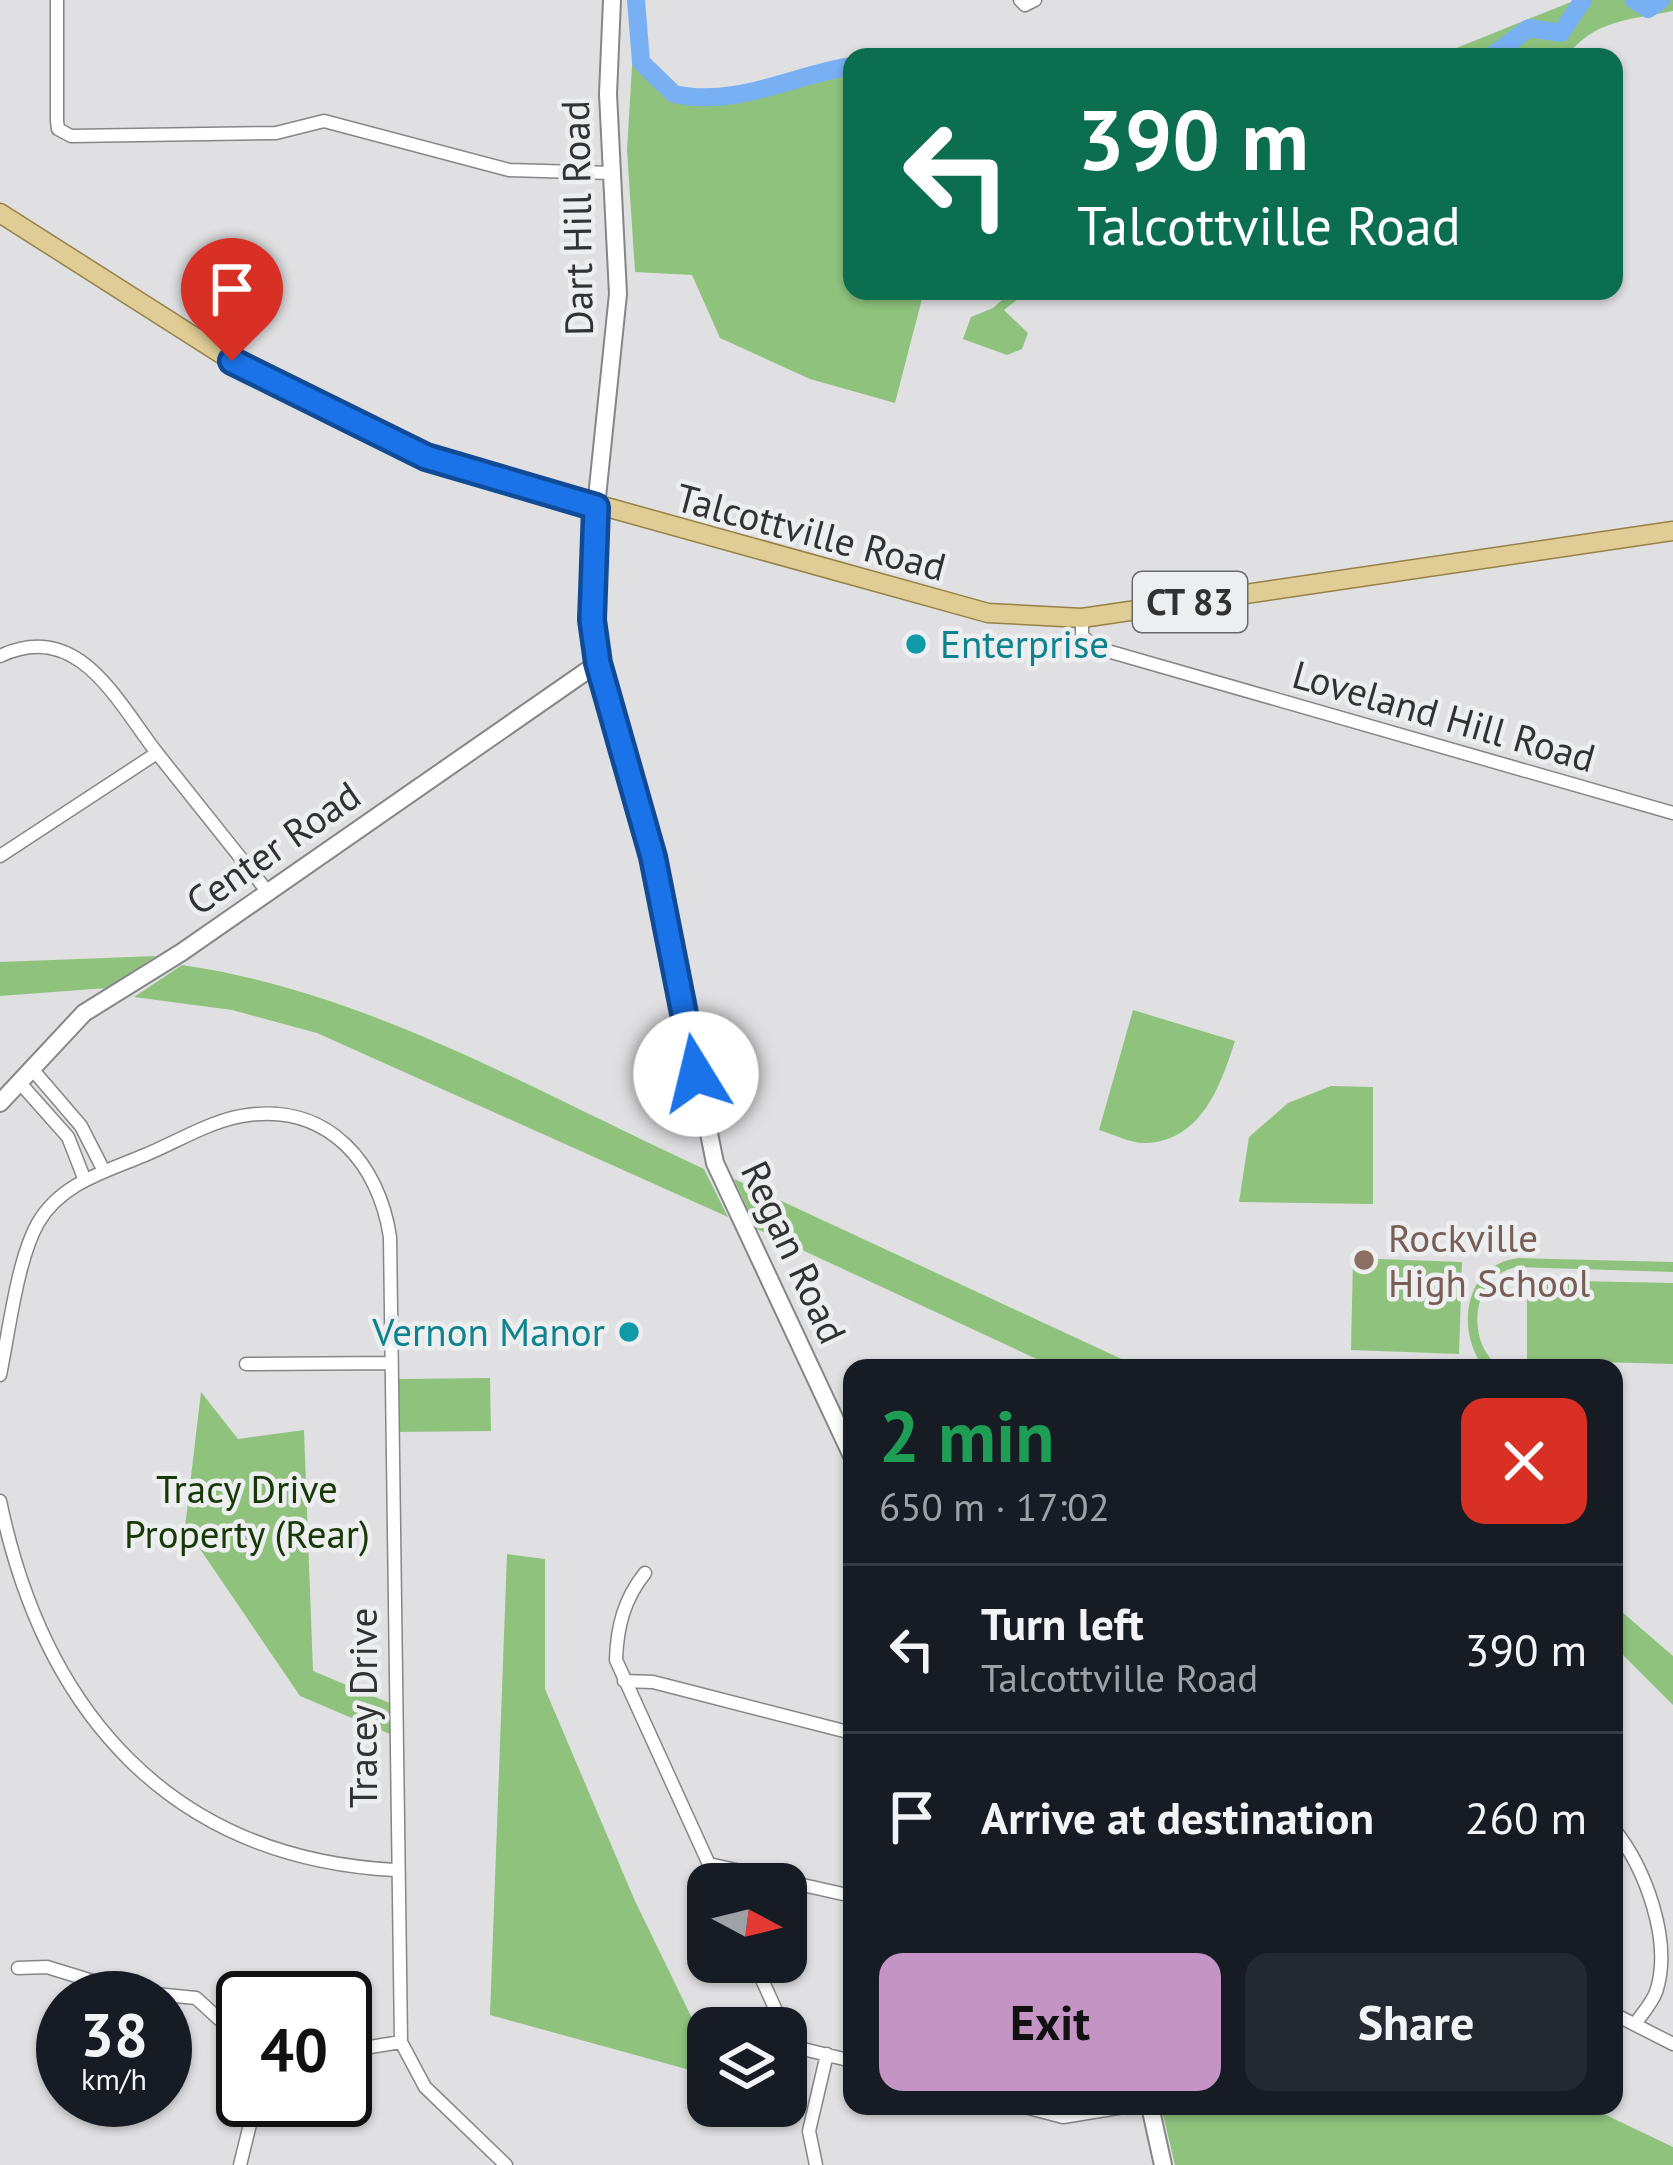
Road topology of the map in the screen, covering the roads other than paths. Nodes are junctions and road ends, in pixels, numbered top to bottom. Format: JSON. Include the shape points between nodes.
{"nodes":[{"id":1,"x":58,"y":0,"type":"edge"},
{"id":2,"x":612,"y":0,"type":"edge"},
{"id":3,"x":1020,"y":0,"type":"edge"},
{"id":4,"x":1035,"y":0,"type":"edge"},
{"id":5,"x":612,"y":173,"type":"junction"},
{"id":6,"x":4,"y":224,"type":"edge"},
{"id":7,"x":596,"y":507,"type":"junction"},
{"id":8,"x":1673,"y":531,"type":"edge"},
{"id":9,"x":1082,"y":618,"type":"junction"},
{"id":10,"x":0,"y":656,"type":"edge"},
{"id":11,"x":598,"y":663,"type":"junction"},
{"id":12,"x":157,"y":753,"type":"junction"},
{"id":13,"x":1673,"y":813,"type":"edge"},
{"id":14,"x":0,"y":856,"type":"edge"},
{"id":15,"x":267,"y":891,"type":"junction"},
{"id":16,"x":26,"y":1076,"type":"junction"},
{"id":17,"x":0,"y":1103,"type":"edge"},
{"id":18,"x":104,"y":1172,"type":"junction"},
{"id":19,"x":84,"y":1178,"type":"junction"},
{"id":20,"x":391,"y":1363,"type":"junction"},
{"id":21,"x":246,"y":1364,"type":"dead end"},
{"id":22,"x":0,"y":1376,"type":"edge"},
{"id":23,"x":843,"y":1437,"type":"edge"},
{"id":24,"x":0,"y":1501,"type":"edge"},
{"id":25,"x":645,"y":1573,"type":"dead end"},
{"id":26,"x":624,"y":1681,"type":"junction"},
{"id":27,"x":843,"y":1730,"type":"edge"},
{"id":28,"x":1623,"y":1840,"type":"edge"},
{"id":29,"x":709,"y":1863,"type":"edge"},
{"id":30,"x":395,"y":1870,"type":"junction"},
{"id":31,"x":807,"y":1886,"type":"edge"},
{"id":32,"x":843,"y":1894,"type":"edge"},
{"id":33,"x":18,"y":1968,"type":"dead end"},
{"id":34,"x":216,"y":2016,"type":"edge"},
{"id":35,"x":1623,"y":2018,"type":"edge"},
{"id":36,"x":1635,"y":2024,"type":"junction"},
{"id":37,"x":401,"y":2042,"type":"junction"},
{"id":38,"x":1673,"y":2044,"type":"edge"},
{"id":39,"x":372,"y":2047,"type":"edge"},
{"id":40,"x":807,"y":2050,"type":"edge"},
{"id":41,"x":827,"y":2054,"type":"junction"},
{"id":42,"x":843,"y":2058,"type":"edge"},
{"id":43,"x":1152,"y":2115,"type":"edge"},
{"id":44,"x":249,"y":2127,"type":"edge"},
{"id":45,"x":240,"y":2165,"type":"edge"},
{"id":46,"x":506,"y":2165,"type":"edge"},
{"id":47,"x":816,"y":2165,"type":"edge"},
{"id":48,"x":1163,"y":2165,"type":"edge"}],
"edges":[{"from":1,"to":5,"type":"street","via":[[57,121],[70,136],[277,134],[324,121],[509,170]]},
{"from":2,"to":5,"type":"street","name":"Dart Hill Road"},
{"from":3,"to":4,"type":"street"},
{"from":5,"to":7,"type":"street","name":"Dart Hill Road","via":[[618,294]]},
{"from":6,"to":7,"type":"main road","name":"Talcottville Road","number":"CT 83","via":[[268,383],[426,457]]},
{"from":7,"to":9,"type":"main road","name":"Talcottville Road","number":"CT 83","via":[[988,613]]},
{"from":7,"to":11,"type":"street","name":"Regan Road"},
{"from":8,"to":9,"type":"main road","name":"Talcottville Road","number":"CT 83"},
{"from":9,"to":13,"type":"street","name":"Loveland Hill Road","via":[[1082,636],[1096,648]]},
{"from":10,"to":12,"type":"street","via":[[31,645],[70,651]]},
{"from":11,"to":15,"type":"street","name":"Center Road"},
{"from":11,"to":23,"type":"street","name":"Regan Road","via":[[653,857],[716,1163]]},
{"from":12,"to":14,"type":"street"},
{"from":12,"to":15,"type":"street"},
{"from":15,"to":16,"type":"street","name":"Center Road","via":[[85,1013]]},
{"from":16,"to":17,"type":"street","name":"Center Road"},
{"from":16,"to":18,"type":"street","via":[[81,1126]]},
{"from":16,"to":19,"type":"street","via":[[68,1137]]},
{"from":18,"to":19,"type":"street","name":"Tracey Drive"},
{"from":18,"to":20,"type":"street","name":"Tracey Drive","via":[[248,1114],[302,1118],[329,1130],[364,1160],[385,1203]]},
{"from":19,"to":22,"type":"street","via":[[38,1223]]},
{"from":20,"to":21,"type":"street"},
{"from":20,"to":30,"type":"street","name":"Tracey Drive"},
{"from":24,"to":30,"type":"street","via":[[46,1644],[79,1704],[124,1759],[164,1794],[248,1838],[323,1864]]},
{"from":25,"to":26,"type":"street","via":[[617,1630]]},
{"from":26,"to":27,"type":"street"},
{"from":26,"to":29,"type":"street"},
{"from":28,"to":36,"type":"street","via":[[1636,1857],[1663,1956],[1656,1993]]},
{"from":30,"to":37,"type":"street","name":"Tracey Drive"},
{"from":31,"to":32,"type":"street"},
{"from":33,"to":34,"type":"street","via":[[196,1998]]},
{"from":35,"to":36,"type":"street"},
{"from":36,"to":38,"type":"street"},
{"from":37,"to":39,"type":"street"},
{"from":37,"to":46,"type":"street","name":"Tracey Drive","via":[[425,2086]]},
{"from":40,"to":41,"type":"street"},
{"from":41,"to":42,"type":"street"},
{"from":41,"to":47,"type":"street","via":[[809,2131]]},
{"from":43,"to":48,"type":"street"},
{"from":44,"to":45,"type":"street"}]}
